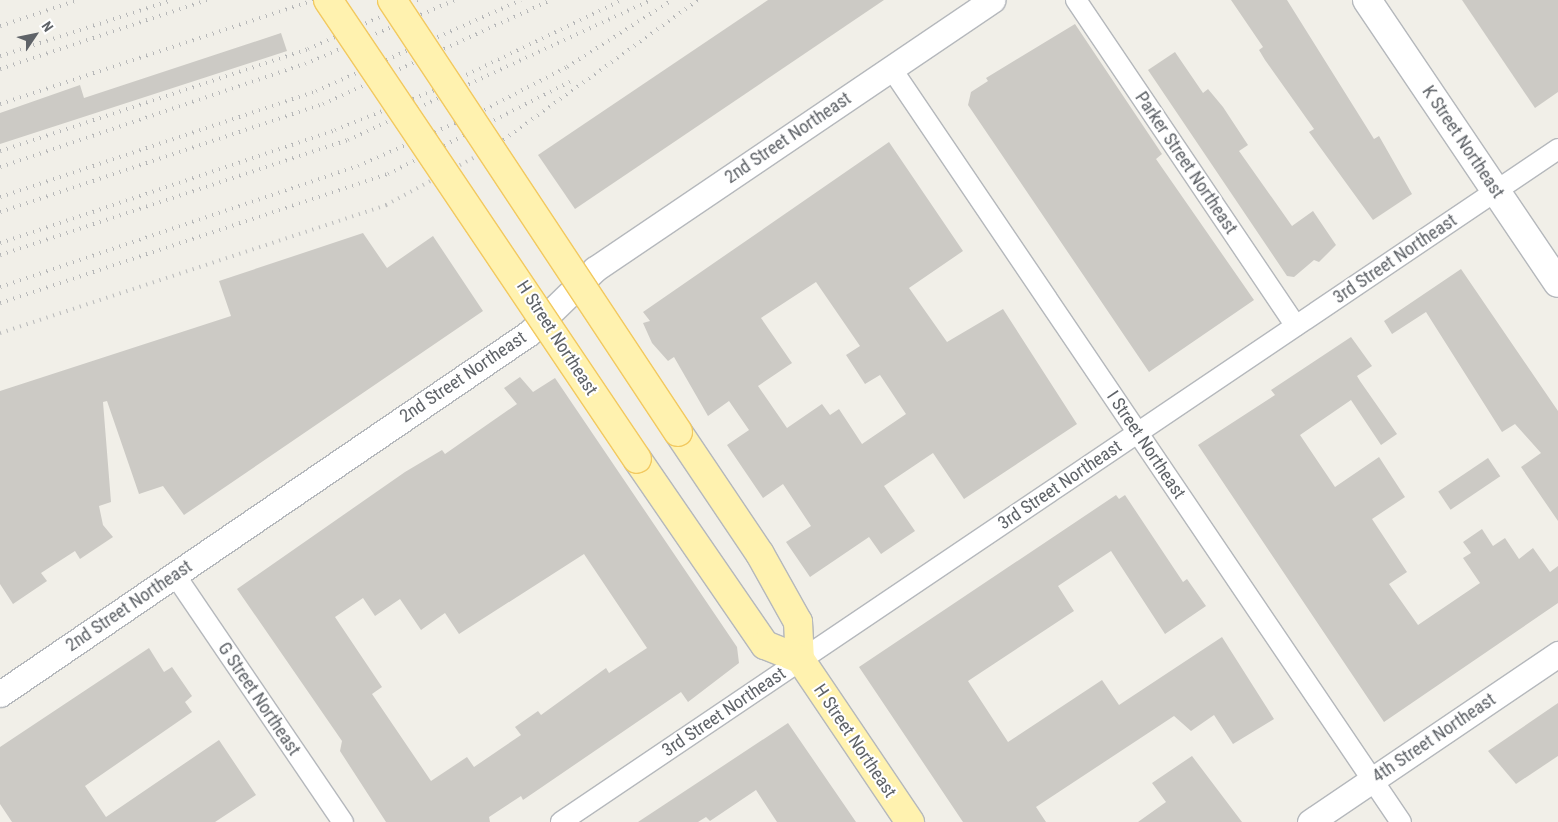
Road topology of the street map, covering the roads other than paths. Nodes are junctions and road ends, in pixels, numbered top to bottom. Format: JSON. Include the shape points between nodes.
{"nodes":[{"id":1,"x":328,"y":0,"type":"edge"},
{"id":2,"x":392,"y":0,"type":"edge"},
{"id":3,"x":992,"y":0,"type":"edge"},
{"id":4,"x":1076,"y":0,"type":"edge"},
{"id":5,"x":1368,"y":0,"type":"edge"},
{"id":6,"x":891,"y":68,"type":"junction"},
{"id":7,"x":1558,"y":149,"type":"edge"},
{"id":8,"x":1496,"y":191,"type":"junction"},
{"id":9,"x":1558,"y":283,"type":"edge"},
{"id":10,"x":1296,"y":326,"type":"junction"},
{"id":11,"x":1138,"y":433,"type":"junction"},
{"id":12,"x":175,"y":575,"type":"junction"},
{"id":13,"x":1558,"y":654,"type":"edge"},
{"id":14,"x":800,"y":659,"type":"junction"},
{"id":15,"x":0,"y":694,"type":"edge"},
{"id":16,"x":1373,"y":780,"type":"junction"},
{"id":17,"x":343,"y":822,"type":"edge"},
{"id":18,"x":561,"y":822,"type":"edge"},
{"id":19,"x":910,"y":822,"type":"edge"},
{"id":20,"x":1310,"y":822,"type":"edge"},
{"id":21,"x":1401,"y":822,"type":"edge"}],
"edges":[{"from":1,"to":14,"type":"main road","name":"H Street Northeast","bridge":true,"via":[[765,645]]},
{"from":2,"to":14,"type":"main road","bridge":true,"via":[[760,554],[798,622]]},
{"from":3,"to":6,"type":"street","name":"2nd Street Northeast"},
{"from":4,"to":10,"type":"street","name":"Parker Street Northeast"},
{"from":5,"to":8,"type":"main road","name":"K Street Northeast"},
{"from":6,"to":11,"type":"street","name":"I Street Northeast"},
{"from":6,"to":12,"type":"street","name":"2nd Street Northeast","via":[[594,269],[529,333]]},
{"from":7,"to":8,"type":"street","name":"3rd Street Northeast"},
{"from":8,"to":9,"type":"main road","name":"K Street Northeast"},
{"from":8,"to":10,"type":"street","name":"3rd Street Northeast"},
{"from":10,"to":11,"type":"street","name":"3rd Street Northeast"},
{"from":11,"to":14,"type":"street","name":"3rd Street Northeast"},
{"from":11,"to":16,"type":"street","name":"I Street Northeast"},
{"from":12,"to":15,"type":"street","name":"2nd Street Northeast"},
{"from":12,"to":17,"type":"street","name":"G Street Northeast"},
{"from":13,"to":16,"type":"street","name":"4th Street Northeast"},
{"from":14,"to":18,"type":"street","name":"3rd Street Northeast"},
{"from":14,"to":19,"type":"main road","name":"H Street Northeast"},
{"from":16,"to":20,"type":"street","name":"4th Street Northeast"},
{"from":16,"to":21,"type":"street","name":"I Street Northeast"}]}
